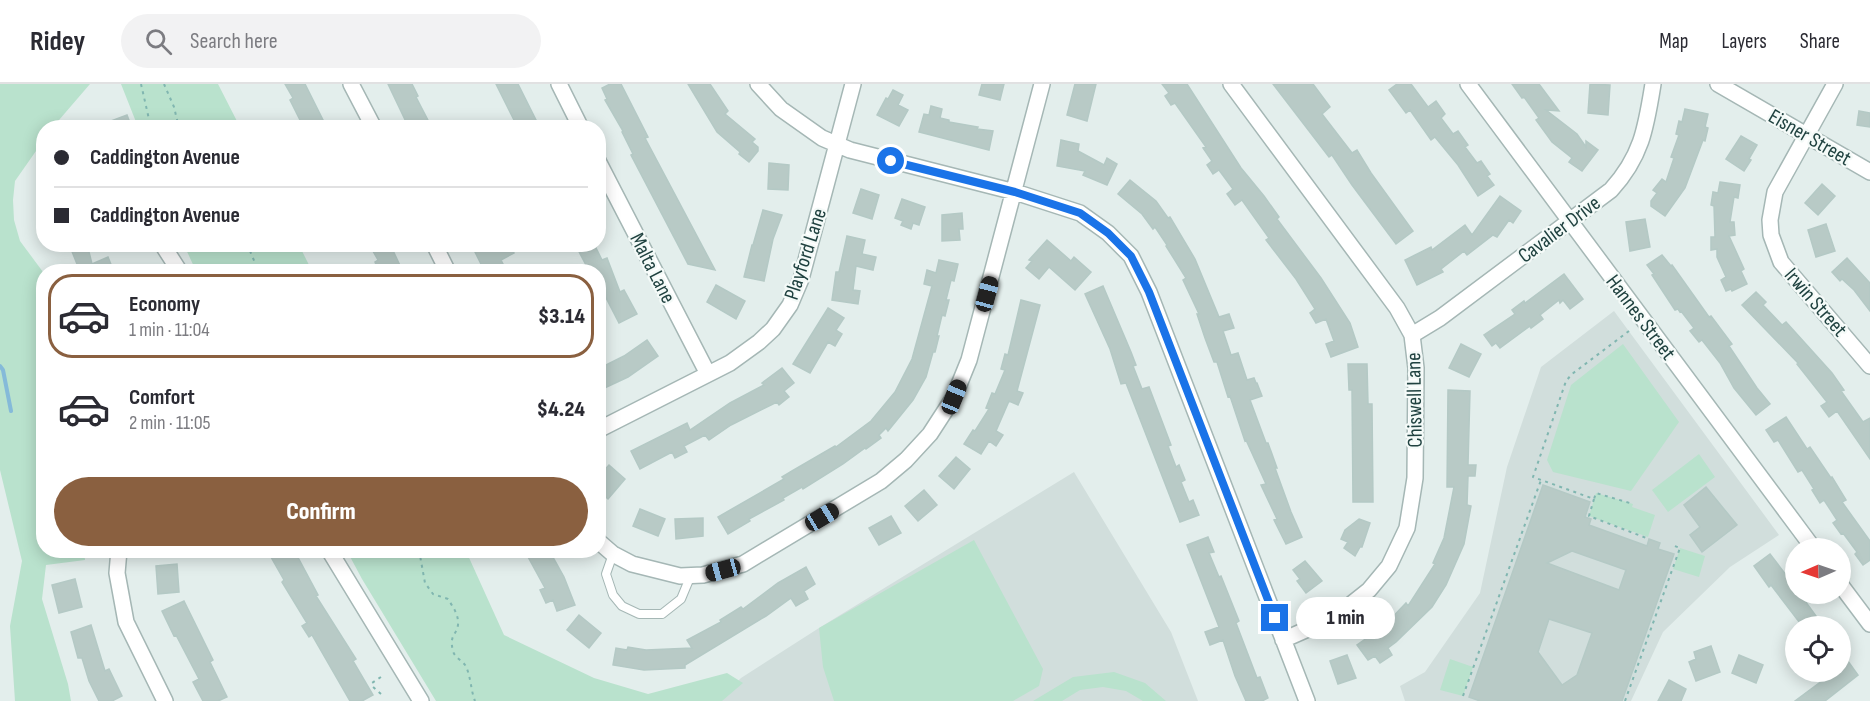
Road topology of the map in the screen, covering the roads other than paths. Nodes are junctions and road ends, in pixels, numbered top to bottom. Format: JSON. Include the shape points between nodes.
{"nodes":[{"id":1,"x":351,"y":84,"type":"edge"},
{"id":2,"x":559,"y":84,"type":"edge"},
{"id":3,"x":758,"y":84,"type":"edge"},
{"id":4,"x":853,"y":84,"type":"edge"},
{"id":5,"x":1042,"y":84,"type":"edge"},
{"id":6,"x":1231,"y":84,"type":"edge"},
{"id":7,"x":1468,"y":84,"type":"edge"},
{"id":8,"x":1653,"y":84,"type":"edge"},
{"id":9,"x":1718,"y":84,"type":"edge"},
{"id":10,"x":1835,"y":84,"type":"edge"},
{"id":11,"x":370,"y":120,"type":"edge"},
{"id":12,"x":577,"y":120,"type":"edge"},
{"id":13,"x":1806,"y":134,"type":"junction"},
{"id":14,"x":837,"y":144,"type":"junction"},
{"id":15,"x":1870,"y":172,"type":"edge"},
{"id":16,"x":606,"y":176,"type":"edge"},
{"id":17,"x":1015,"y":192,"type":"junction"},
{"id":18,"x":1571,"y":222,"type":"junction"},
{"id":19,"x":1412,"y":335,"type":"junction"},
{"id":20,"x":1870,"y":366,"type":"edge"},
{"id":21,"x":708,"y":374,"type":"junction"},
{"id":22,"x":606,"y":426,"type":"edge"},
{"id":23,"x":1806,"y":538,"type":"edge"},
{"id":24,"x":606,"y":548,"type":"edge"},
{"id":25,"x":614,"y":554,"type":"junction"},
{"id":26,"x":118,"y":558,"type":"edge"},
{"id":27,"x":334,"y":558,"type":"edge"},
{"id":28,"x":690,"y":575,"type":"junction"},
{"id":29,"x":1851,"y":599,"type":"edge"},
{"id":30,"x":1870,"y":624,"type":"edge"},
{"id":31,"x":1283,"y":640,"type":"junction"},
{"id":32,"x":165,"y":701,"type":"edge"},
{"id":33,"x":421,"y":701,"type":"edge"},
{"id":34,"x":1306,"y":701,"type":"edge"}],
"edges":[{"from":1,"to":11,"type":"street"},
{"from":2,"to":12,"type":"street"},
{"from":3,"to":14,"type":"street","via":[[781,109]]},
{"from":4,"to":14,"type":"street","name":"Playford Lane"},
{"from":5,"to":17,"type":"street"},
{"from":6,"to":19,"type":"street","name":"Chiswell Lane","via":[[1397,308]]},
{"from":7,"to":18,"type":"street","name":"Hannes Street"},
{"from":8,"to":18,"type":"street","name":"Cavalier Drive","via":[[1646,128],[1623,178]]},
{"from":9,"to":13,"type":"street","name":"Eisner Street"},
{"from":10,"to":13,"type":"street","name":"Irwin Street"},
{"from":13,"to":15,"type":"street","name":"Eisner Street"},
{"from":13,"to":20,"type":"street","name":"Irwin Street","via":[[1775,192],[1771,235],[1781,262]]},
{"from":14,"to":17,"type":"street"},
{"from":14,"to":21,"type":"street","name":"Playford Lane","via":[[801,279],[790,305],[759,342]]},
{"from":16,"to":21,"type":"street","name":"Malta Lane"},
{"from":17,"to":28,"type":"street","via":[[969,360],[954,397],[930,434],[881,481],[743,564]]},
{"from":17,"to":31,"type":"street","via":[[1080,213],[1131,256],[1149,292]]},
{"from":18,"to":19,"type":"street","name":"Cavalier Drive"},
{"from":18,"to":23,"type":"street","name":"Hannes Street"},
{"from":19,"to":31,"type":"street","name":"Chiswell Lane","via":[[1416,368],[1415,478],[1407,528],[1389,566],[1369,590],[1335,617]]},
{"from":21,"to":22,"type":"street","name":"Playford Lane"},
{"from":24,"to":25,"type":"street"},
{"from":25,"to":28,"type":"street","via":[[632,564]]},
{"from":25,"to":28,"type":"lane","via":[[606,574],[613,595],[622,606],[639,614],[662,614],[681,600]]},
{"from":26,"to":32,"type":"street","via":[[117,573],[126,622]]},
{"from":27,"to":33,"type":"street"},
{"from":29,"to":30,"type":"street"},
{"from":31,"to":34,"type":"street"}]}
